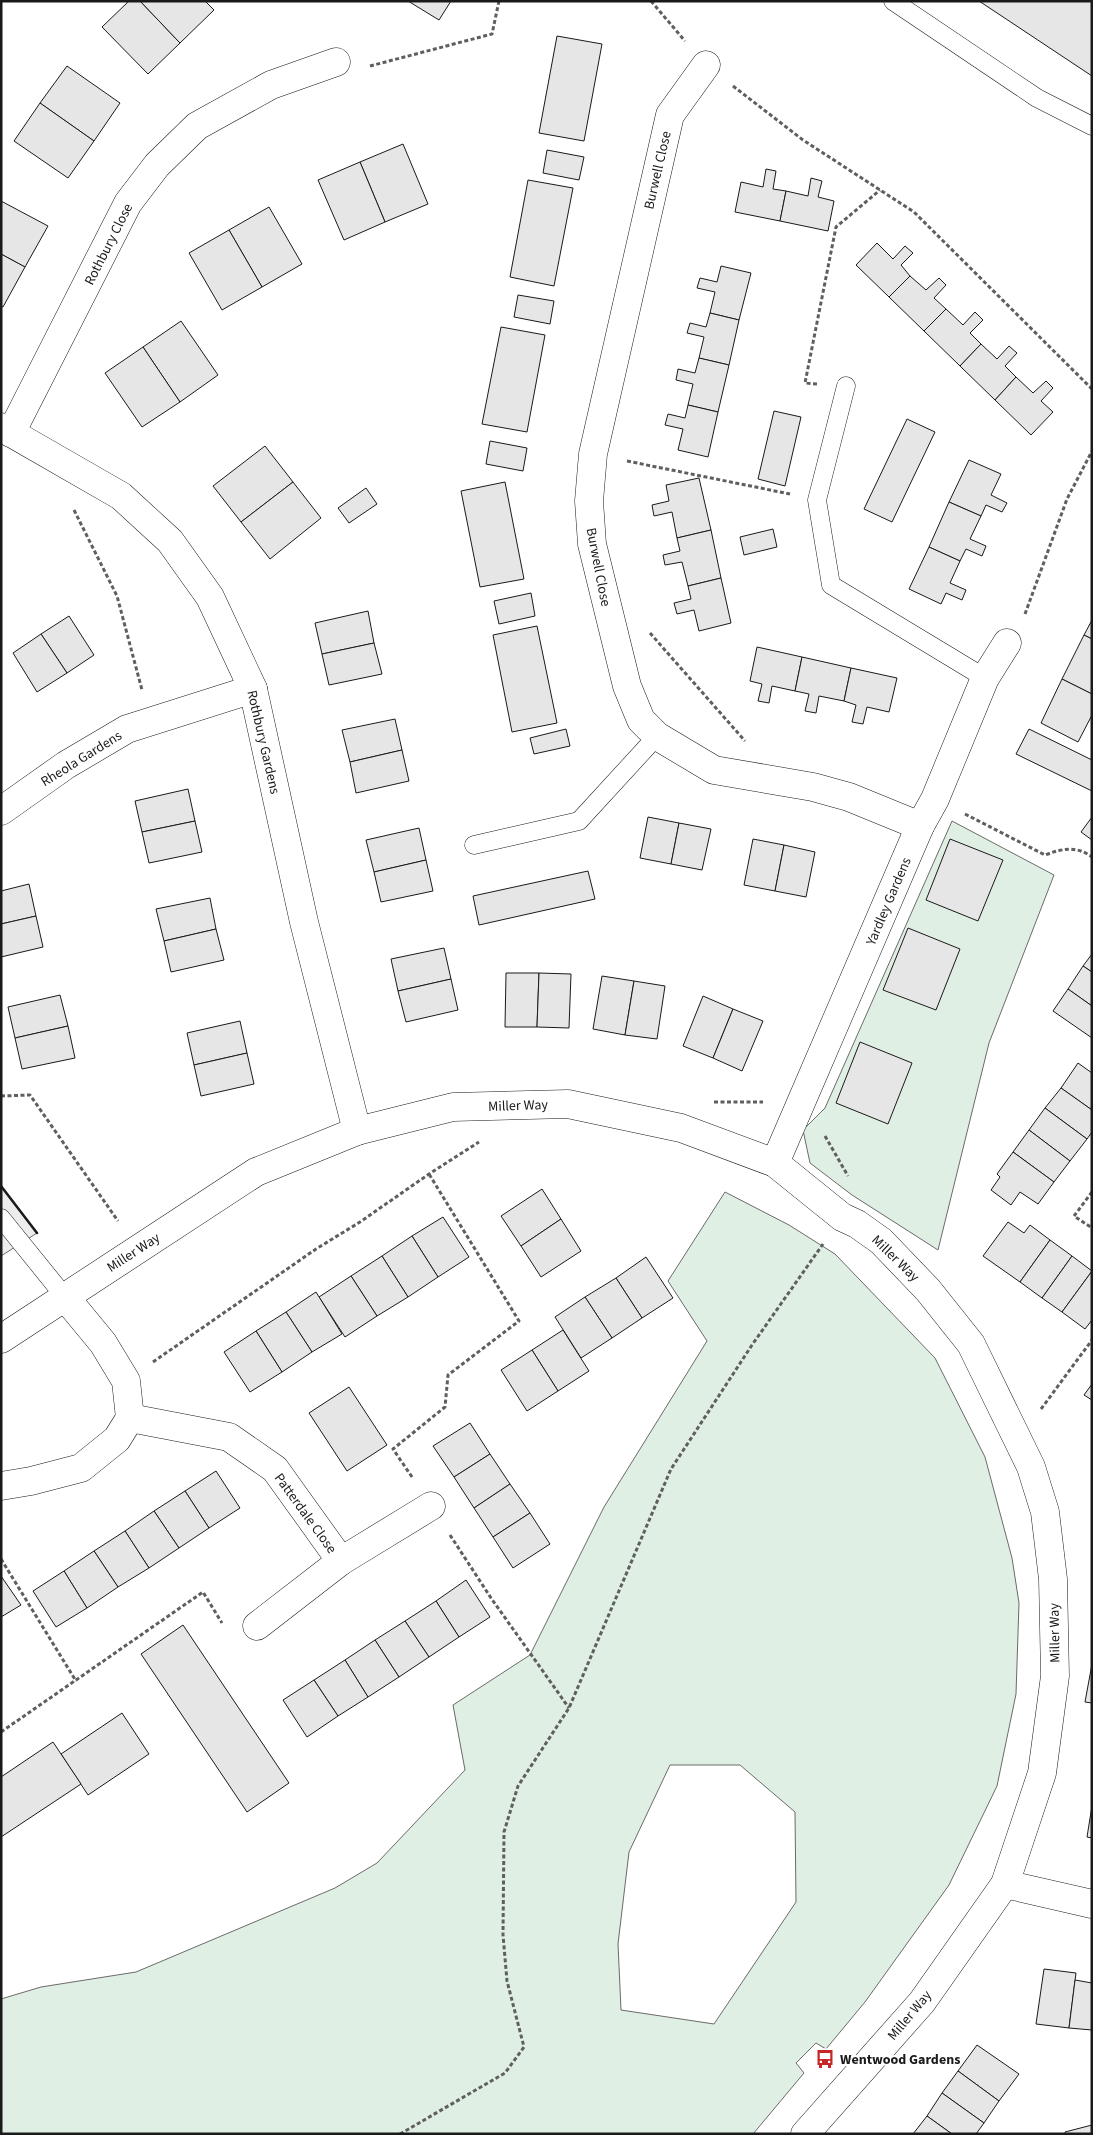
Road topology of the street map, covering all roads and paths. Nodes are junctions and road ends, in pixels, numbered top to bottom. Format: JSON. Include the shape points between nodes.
{"nodes":[{"id":1,"x":499,"y":1,"type":"edge"},
{"id":2,"x":651,"y":1,"type":"edge"},
{"id":3,"x":893,"y":1,"type":"edge"},
{"id":4,"x":336,"y":62,"type":"joint"},
{"id":5,"x":706,"y":65,"type":"junction"},
{"id":6,"x":1092,"y":126,"type":"edge"},
{"id":7,"x":880,"y":190,"type":"junction"},
{"id":8,"x":846,"y":386,"type":"joint"},
{"id":9,"x":1092,"y":389,"type":"edge"},
{"id":10,"x":6,"y":430,"type":"edge"},
{"id":11,"x":1092,"y":451,"type":"edge"},
{"id":12,"x":593,"y":454,"type":"junction"},
{"id":13,"x":817,"y":500,"type":"junction"},
{"id":14,"x":67,"y":505,"type":"dead end"},
{"id":15,"x":643,"y":626,"type":"dead end"},
{"id":16,"x":1007,"y":643,"type":"joint"},
{"id":17,"x":984,"y":678,"type":"junction"},
{"id":18,"x":253,"y":689,"type":"junction"},
{"id":19,"x":151,"y":722,"type":"junction"},
{"id":20,"x":657,"y":736,"type":"junction"},
{"id":21,"x":748,"y":776,"type":"junction"},
{"id":22,"x":935,"y":799,"type":"junction"},
{"id":23,"x":1,"y":811,"type":"edge"},
{"id":24,"x":920,"y":826,"type":"junction"},
{"id":25,"x":474,"y":845,"type":"dead end"},
{"id":26,"x":1092,"y":857,"type":"edge"},
{"id":27,"x":1,"y":1096,"type":"edge"},
{"id":28,"x":357,"y":1131,"type":"junction"},
{"id":29,"x":775,"y":1164,"type":"junction"},
{"id":30,"x":1092,"y":1192,"type":"edge"},
{"id":31,"x":842,"y":1217,"type":"junction"},
{"id":32,"x":1,"y":1218,"type":"edge"},
{"id":33,"x":1092,"y":1228,"type":"edge"},
{"id":34,"x":137,"y":1250,"type":"junction"},
{"id":35,"x":65,"y":1297,"type":"junction"},
{"id":36,"x":1,"y":1339,"type":"edge"},
{"id":37,"x":1092,"y":1340,"type":"edge"},
{"id":38,"x":126,"y":1381,"type":"junction"},
{"id":39,"x":130,"y":1418,"type":"junction"},
{"id":40,"x":1018,"y":1439,"type":"junction"},
{"id":41,"x":393,"y":1449,"type":"dead end"},
{"id":42,"x":1,"y":1486,"type":"edge"},
{"id":43,"x":431,"y":1506,"type":"dead end"},
{"id":44,"x":456,"y":1544,"type":"dead end"},
{"id":45,"x":1,"y":1559,"type":"edge"},
{"id":46,"x":341,"y":1562,"type":"junction"},
{"id":47,"x":257,"y":1626,"type":"joint"},
{"id":48,"x":76,"y":1681,"type":"junction"},
{"id":49,"x":569,"y":1708,"type":"junction"},
{"id":50,"x":1,"y":1732,"type":"edge"},
{"id":51,"x":1005,"y":1884,"type":"junction"},
{"id":52,"x":1092,"y":1904,"type":"edge"},
{"id":53,"x":400,"y":2134,"type":"edge"},
{"id":54,"x":805,"y":2134,"type":"edge"}],
"edges":[{"from":1,"to":4,"type":"path","via":[[492,34],[350,71]]},
{"from":2,"to":5,"type":"path"},
{"from":3,"to":6,"type":"lane","via":[[1037,98]]},
{"from":4,"to":10,"type":"street","name":"Rothbury Close","via":[[270,86],[197,126],[157,165],[128,203]]},
{"from":5,"to":7,"type":"path","via":[[803,140]]},
{"from":5,"to":12,"type":"street","name":"Burwell Close","via":[[670,115]]},
{"from":7,"to":8,"type":"path","via":[[836,226],[804,383]]},
{"from":7,"to":9,"type":"path","via":[[914,212]]},
{"from":8,"to":13,"type":"lane"},
{"from":10,"to":18,"type":"street","name":"Rothbury Gardens","via":[[120,496],[170,542],[210,597]]},
{"from":11,"to":16,"type":"path","via":[[1067,499],[1016,638]]},
{"from":12,"to":13,"type":"path"},
{"from":12,"to":20,"type":"street","name":"Burwell Close","via":[[589,501],[592,544],[627,686],[641,720]]},
{"from":13,"to":17,"type":"lane","via":[[831,585]]},
{"from":14,"to":19,"type":"path","via":[[75,510],[117,596]]},
{"from":15,"to":21,"type":"path","via":[[746,742]]},
{"from":16,"to":17,"type":"street","name":"Yardley Gardens"},
{"from":17,"to":22,"type":"street","name":"Yardley Gardens"},
{"from":18,"to":19,"type":"street","name":"Rheola Gardens"},
{"from":18,"to":28,"type":"street","name":"Rothbury Gardens","via":[[304,922]]},
{"from":19,"to":23,"type":"street","name":"Rheola Gardens","via":[[127,729],[66,765]]},
{"from":20,"to":21,"type":"street","name":"Burwell Close","via":[[714,770]]},
{"from":20,"to":25,"type":"lane","via":[[578,820]]},
{"from":21,"to":24,"type":"street","name":"Burwell Close","via":[[849,797]]},
{"from":22,"to":24,"type":"street","name":"Yardley Gardens"},
{"from":22,"to":26,"type":"path","via":[[1044,855],[1064,848],[1086,852]]},
{"from":24,"to":29,"type":"street","name":"Yardley Gardens"},
{"from":27,"to":34,"type":"path","via":[[30,1096]]},
{"from":28,"to":29,"type":"street","name":"Miller Way","via":[[453,1107],[568,1104],[681,1128]]},
{"from":28,"to":34,"type":"street","name":"Miller Way","via":[[256,1172]]},
{"from":29,"to":31,"type":"street","name":"Miller Way"},
{"from":30,"to":33,"type":"path","via":[[1074,1216]]},
{"from":31,"to":40,"type":"street","name":"Miller Way","via":[[881,1241],[941,1306],[971,1344]]},
{"from":31,"to":49,"type":"path","via":[[752,1345],[671,1470]]},
{"from":32,"to":35,"type":"lane"},
{"from":34,"to":35,"type":"street","name":"Miller Way"},
{"from":35,"to":36,"type":"street","name":"Miller Way"},
{"from":35,"to":38,"type":"street","via":[[103,1343]]},
{"from":37,"to":40,"type":"path"},
{"from":38,"to":39,"type":"street"},
{"from":38,"to":41,"type":"path","via":[[316,1248],[429,1174],[518,1321],[448,1376],[445,1408]]},
{"from":39,"to":42,"type":"street","via":[[117,1439],[81,1468],[31,1482]]},
{"from":39,"to":46,"type":"street","name":"Patterdale Close","via":[[229,1437],[275,1469]]},
{"from":40,"to":51,"type":"street","name":"Miller Way","via":[[1031,1466],[1045,1512],[1053,1579],[1055,1676],[1042,1773]]},
{"from":43,"to":46,"type":"street","name":"Patterdale Close"},
{"from":44,"to":49,"type":"path"},
{"from":45,"to":48,"type":"path"},
{"from":46,"to":47,"type":"street","name":"Patterdale Close"},
{"from":47,"to":48,"type":"path","via":[[236,1644],[203,1592]]},
{"from":48,"to":50,"type":"path"},
{"from":49,"to":53,"type":"path","via":[[518,1786],[504,1832],[503,1935],[507,1981],[524,2047],[505,2073]]},
{"from":51,"to":52,"type":"street"},
{"from":51,"to":54,"type":"street","name":"Miller Way","via":[[922,2002]]}]}
